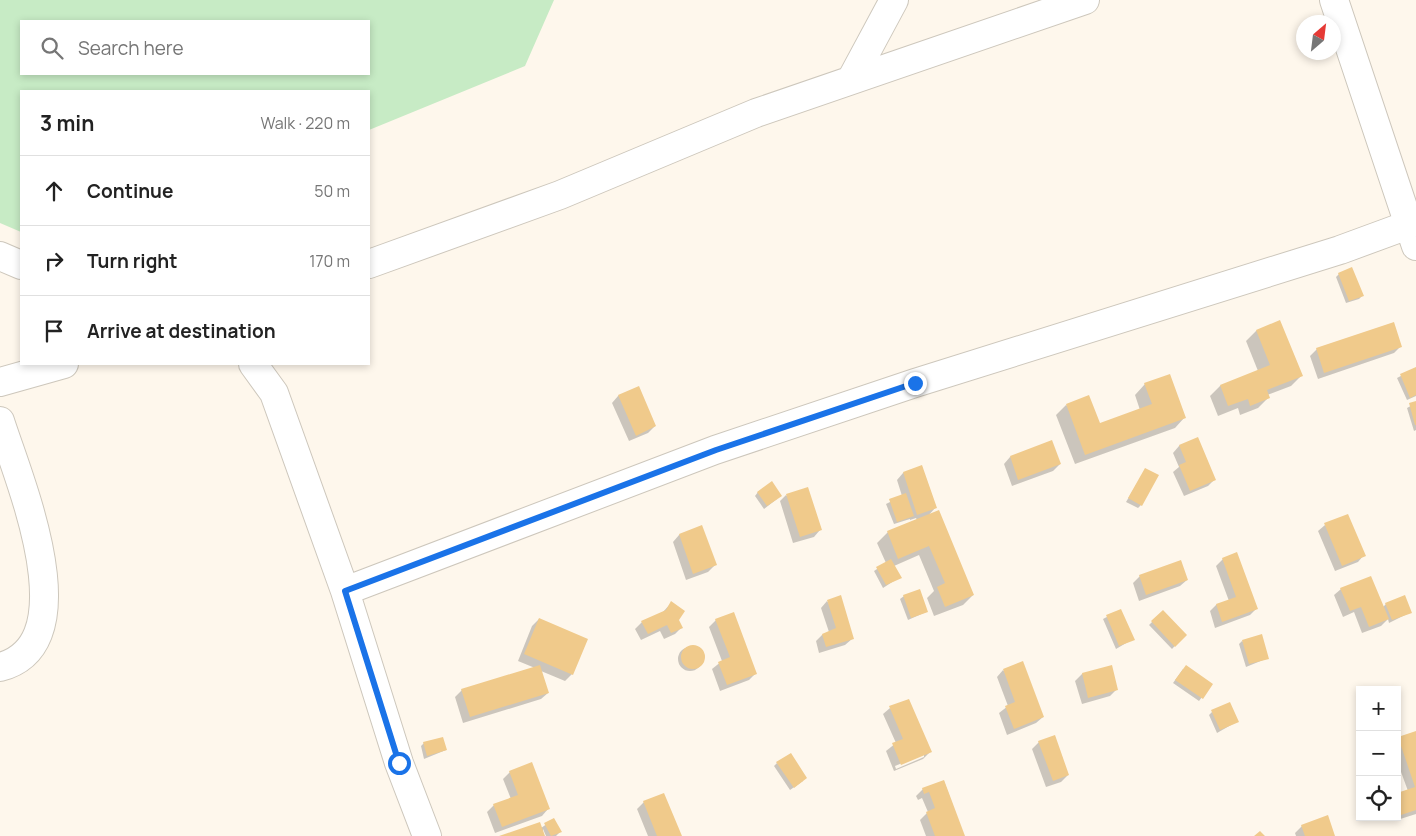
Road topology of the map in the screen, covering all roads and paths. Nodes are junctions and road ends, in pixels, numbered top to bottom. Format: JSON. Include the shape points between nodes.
{"nodes":[{"id":1,"x":894,"y":0,"type":"edge"},
{"id":2,"x":1085,"y":0,"type":"edge"},
{"id":3,"x":1334,"y":0,"type":"edge"},
{"id":4,"x":851,"y":80,"type":"junction"},
{"id":5,"x":1412,"y":236,"type":"edge"},
{"id":6,"x":0,"y":256,"type":"edge"},
{"id":7,"x":370,"y":264,"type":"edge"},
{"id":8,"x":20,"y":265,"type":"edge"},
{"id":9,"x":60,"y":365,"type":"edge"},
{"id":10,"x":254,"y":365,"type":"edge"},
{"id":11,"x":0,"y":382,"type":"edge"},
{"id":12,"x":0,"y":421,"type":"edge"},
{"id":13,"x":345,"y":591,"type":"junction"},
{"id":14,"x":0,"y":667,"type":"edge"},
{"id":15,"x":427,"y":836,"type":"edge"}],
"edges":[{"from":1,"to":4,"type":"street"},
{"from":2,"to":4,"type":"street"},
{"from":3,"to":5,"type":"street"},
{"from":4,"to":7,"type":"street","via":[[756,113],[560,195]]},
{"from":5,"to":13,"type":"street","via":[[1330,253],[915,383],[724,447]]},
{"from":6,"to":8,"type":"street"},
{"from":9,"to":11,"type":"street"},
{"from":10,"to":13,"type":"street","via":[[274,393]]},
{"from":12,"to":14,"type":"street","via":[[38,545],[45,579],[42,619],[35,640],[22,654]]},
{"from":13,"to":15,"type":"street","via":[[399,763]]}]}
